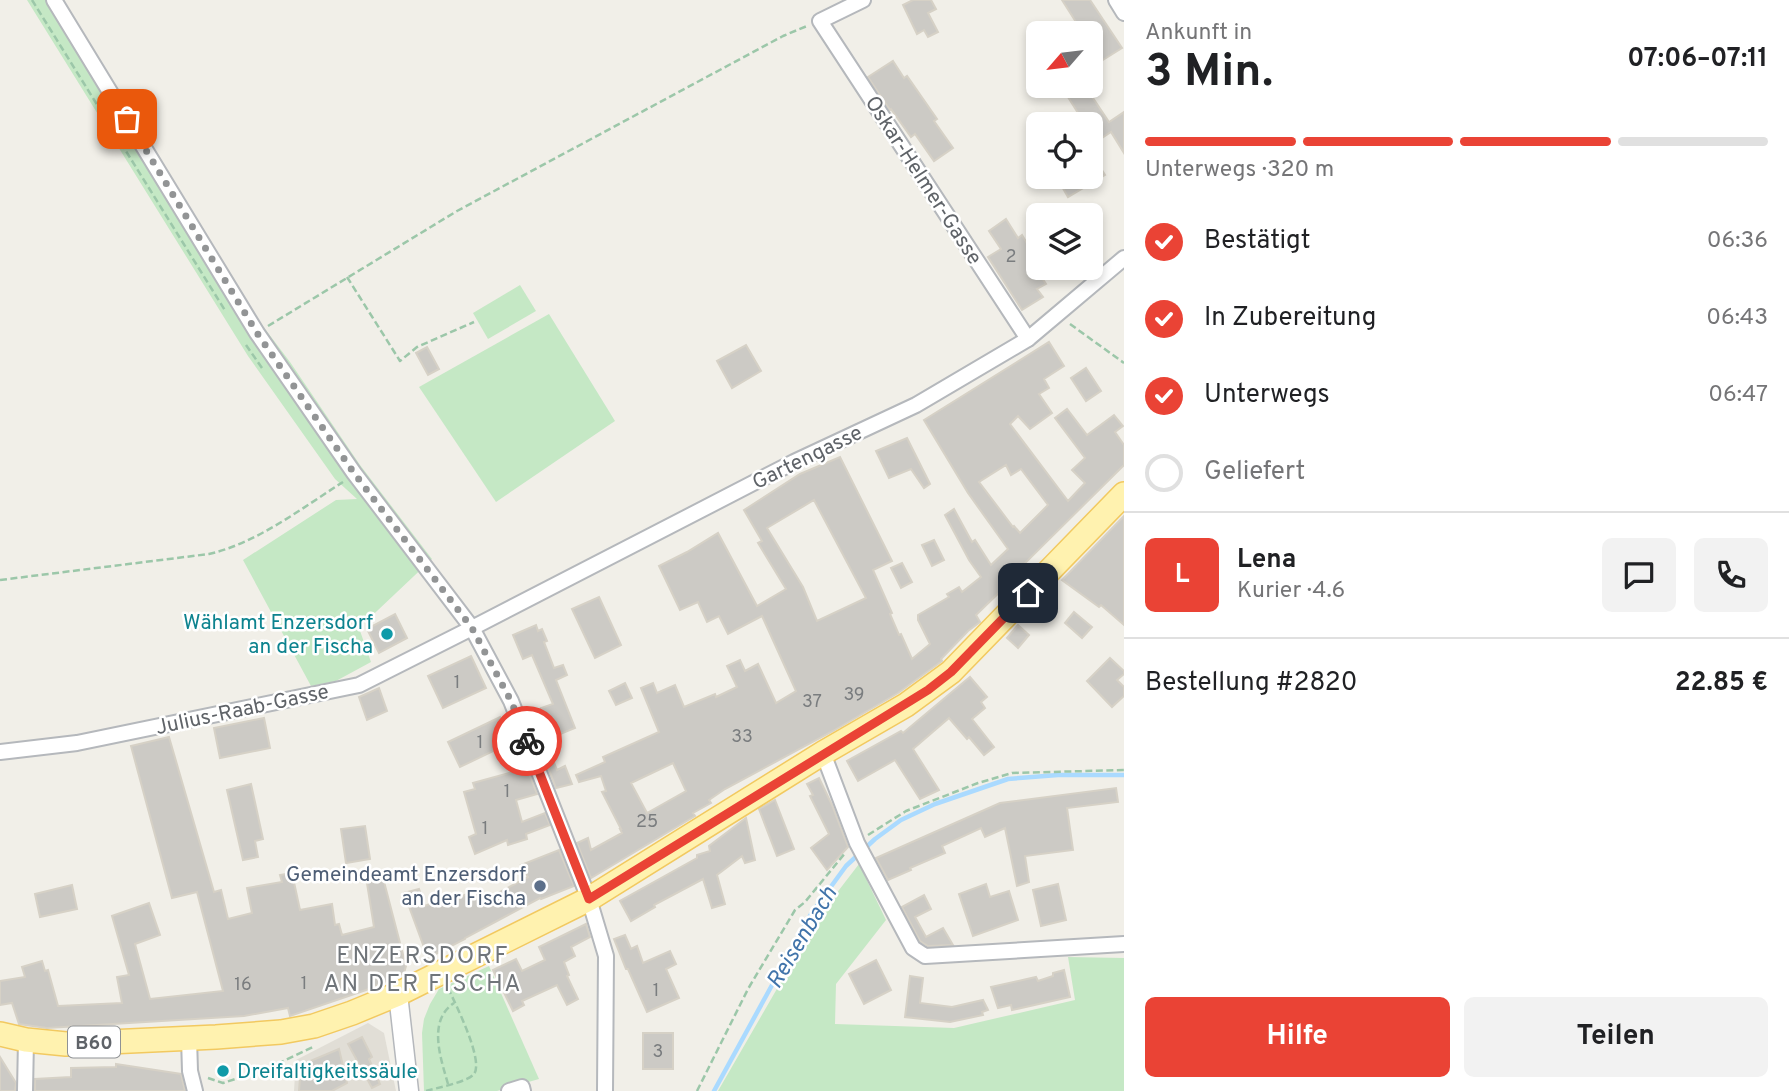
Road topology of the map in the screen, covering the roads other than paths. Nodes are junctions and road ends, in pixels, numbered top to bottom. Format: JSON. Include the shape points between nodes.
{"nodes":[{"id":1,"x":54,"y":0,"type":"edge"},
{"id":2,"x":863,"y":0,"type":"edge"},
{"id":3,"x":1116,"y":0,"type":"edge"},
{"id":4,"x":1124,"y":13,"type":"edge"},
{"id":5,"x":1124,"y":258,"type":"edge"},
{"id":6,"x":1028,"y":339,"type":"junction"},
{"id":7,"x":1124,"y":494,"type":"edge"},
{"id":8,"x":472,"y":628,"type":"junction"},
{"id":9,"x":0,"y":752,"type":"edge"},
{"id":10,"x":823,"y":754,"type":"junction"},
{"id":11,"x":589,"y":899,"type":"junction"},
{"id":12,"x":1124,"y":944,"type":"edge"},
{"id":13,"x":398,"y":994,"type":"junction"},
{"id":14,"x":0,"y":1034,"type":"edge"},
{"id":15,"x":189,"y":1038,"type":"junction"},
{"id":16,"x":26,"y":1040,"type":"junction"},
{"id":17,"x":25,"y":1091,"type":"edge"},
{"id":18,"x":195,"y":1091,"type":"edge"},
{"id":19,"x":409,"y":1091,"type":"edge"},
{"id":20,"x":509,"y":1091,"type":"edge"},
{"id":21,"x":523,"y":1091,"type":"edge"},
{"id":22,"x":605,"y":1091,"type":"edge"}],
"edges":[{"from":1,"to":8,"type":"street","via":[[257,333],[354,473]]},
{"from":2,"to":6,"type":"street","name":"Oskar-Helmer-Gasse","via":[[820,21]]},
{"from":3,"to":4,"type":"street"},
{"from":5,"to":6,"type":"street","name":"Gartengasse"},
{"from":6,"to":8,"type":"street","name":"Gartengasse","via":[[916,405],[794,462]]},
{"from":7,"to":10,"type":"main road","number":"B60","via":[[951,672],[906,705]]},
{"from":8,"to":9,"type":"street","name":"Julius-Raab-Gasse","via":[[359,685],[77,743]]},
{"from":8,"to":11,"type":"street","via":[[511,701]]},
{"from":10,"to":11,"type":"main road","number":"B60"},
{"from":10,"to":12,"type":"street","via":[[865,860],[913,948],[925,956]]},
{"from":11,"to":13,"type":"main road","number":"B60"},
{"from":11,"to":22,"type":"street","via":[[606,956]]},
{"from":13,"to":15,"type":"main road","number":"B60","via":[[314,1026]]},
{"from":13,"to":19,"type":"street"},
{"from":14,"to":16,"type":"main road","number":"B60"},
{"from":15,"to":16,"type":"main road","number":"B60","via":[[66,1044]]},
{"from":15,"to":18,"type":"street"},
{"from":16,"to":17,"type":"street"},
{"from":20,"to":21,"type":"street","via":[[522,1087]]}]}
